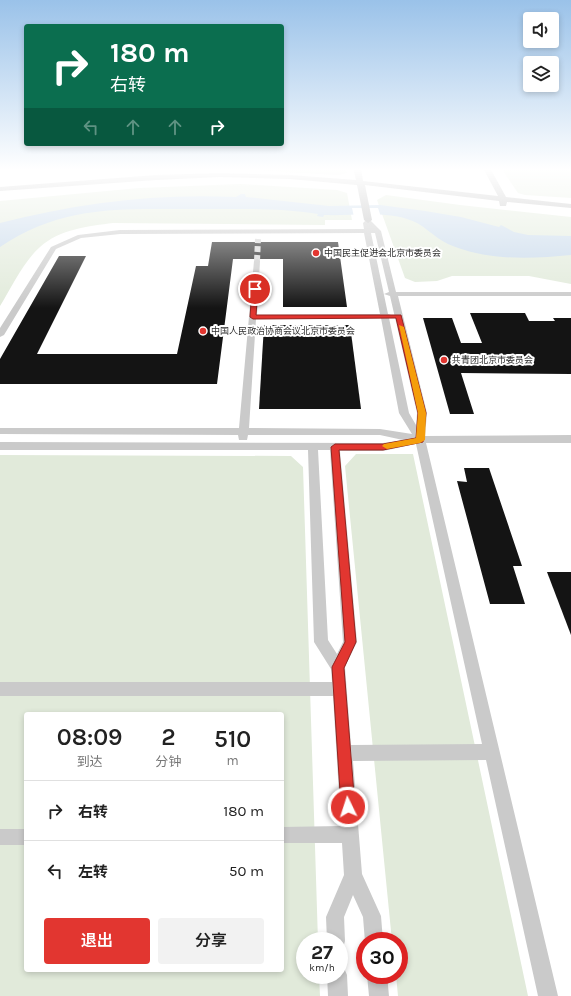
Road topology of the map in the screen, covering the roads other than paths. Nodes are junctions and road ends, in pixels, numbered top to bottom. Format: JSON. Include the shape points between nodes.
{"nodes":[{"id":1,"x":367,"y":214,"type":"edge"},
{"id":2,"x":368,"y":220,"type":"junction"},
{"id":3,"x":367,"y":231,"type":"junction"},
{"id":4,"x":378,"y":231,"type":"junction"},
{"id":5,"x":259,"y":232,"type":"junction"},
{"id":6,"x":258,"y":239,"type":"tunnel mouth"},
{"id":7,"x":257,"y":261,"type":"tunnel mouth"},
{"id":8,"x":379,"y":294,"type":"junction"},
{"id":9,"x":393,"y":294,"type":"junction"},
{"id":10,"x":571,"y":294,"type":"edge"},
{"id":11,"x":384,"y":316,"type":"junction"},
{"id":12,"x":398,"y":316,"type":"junction"},
{"id":13,"x":253,"y":317,"type":"junction"},
{"id":14,"x":0,"y":335,"type":"edge"},
{"id":15,"x":0,"y":431,"type":"edge"},
{"id":16,"x":244,"y":432,"type":"junction"},
{"id":17,"x":571,"y":439,"type":"edge"},
{"id":18,"x":420,"y":440,"type":"junction"},
{"id":19,"x":0,"y":446,"type":"edge"},
{"id":20,"x":312,"y":447,"type":"junction"},
{"id":21,"x":335,"y":447,"type":"junction"},
{"id":22,"x":242,"y":448,"type":"junction"},
{"id":23,"x":338,"y":667,"type":"junction"},
{"id":24,"x":0,"y":689,"type":"edge"},
{"id":25,"x":340,"y":689,"type":"junction"},
{"id":26,"x":492,"y":752,"type":"junction"},
{"id":27,"x":344,"y":753,"type":"junction"},
{"id":28,"x":350,"y":834,"type":"junction"},
{"id":29,"x":284,"y":835,"type":"edge"},
{"id":30,"x":24,"y":836,"type":"edge"},
{"id":31,"x":0,"y":837,"type":"edge"},
{"id":32,"x":353,"y":875,"type":"junction"},
{"id":33,"x":336,"y":932,"type":"edge"},
{"id":34,"x":373,"y":932,"type":"edge"},
{"id":35,"x":338,"y":984,"type":"edge"},
{"id":36,"x":378,"y":984,"type":"edge"},
{"id":37,"x":338,"y":996,"type":"edge"},
{"id":38,"x":379,"y":996,"type":"edge"},
{"id":39,"x":548,"y":996,"type":"edge"}],
"edges":[{"from":1,"to":2,"type":"street"},
{"from":2,"to":3,"type":"street"},
{"from":2,"to":4,"type":"street"},
{"from":3,"to":4,"type":"street"},
{"from":3,"to":5,"type":"street"},
{"from":3,"to":8,"type":"street"},
{"from":4,"to":9,"type":"street"},
{"from":5,"to":6,"type":"street"},
{"from":5,"to":14,"type":"street","via":[[120,232],[92,233],[72,238],[53,248]]},
{"from":7,"to":13,"type":"street"},
{"from":8,"to":9,"type":"street"},
{"from":8,"to":11,"type":"street"},
{"from":9,"to":10,"type":"street"},
{"from":9,"to":12,"type":"street"},
{"from":11,"to":12,"type":"street"},
{"from":11,"to":13,"type":"street"},
{"from":11,"to":18,"type":"street","via":[[404,413]]},
{"from":12,"to":18,"type":"street","via":[[422,413]]},
{"from":13,"to":16,"type":"street"},
{"from":15,"to":16,"type":"street"},
{"from":16,"to":18,"type":"street","via":[[380,432]]},
{"from":16,"to":22,"type":"street"},
{"from":17,"to":18,"type":"street"},
{"from":18,"to":21,"type":"street","via":[[383,447]]},
{"from":18,"to":26,"type":"street"},
{"from":19,"to":22,"type":"street"},
{"from":20,"to":21,"type":"street"},
{"from":20,"to":22,"type":"street"},
{"from":20,"to":23,"type":"street","via":[[322,642]]},
{"from":21,"to":23,"type":"street","via":[[350,642]]},
{"from":23,"to":25,"type":"street"},
{"from":24,"to":25,"type":"street"},
{"from":25,"to":27,"type":"street"},
{"from":26,"to":27,"type":"street"},
{"from":26,"to":39,"type":"street"},
{"from":27,"to":28,"type":"street"},
{"from":28,"to":29,"type":"street"},
{"from":28,"to":32,"type":"street"},
{"from":30,"to":31,"type":"street"},
{"from":32,"to":33,"type":"street","via":[[335,916]]},
{"from":32,"to":34,"type":"street","via":[[372,916]]},
{"from":35,"to":37,"type":"street"},
{"from":36,"to":38,"type":"street"}]}
